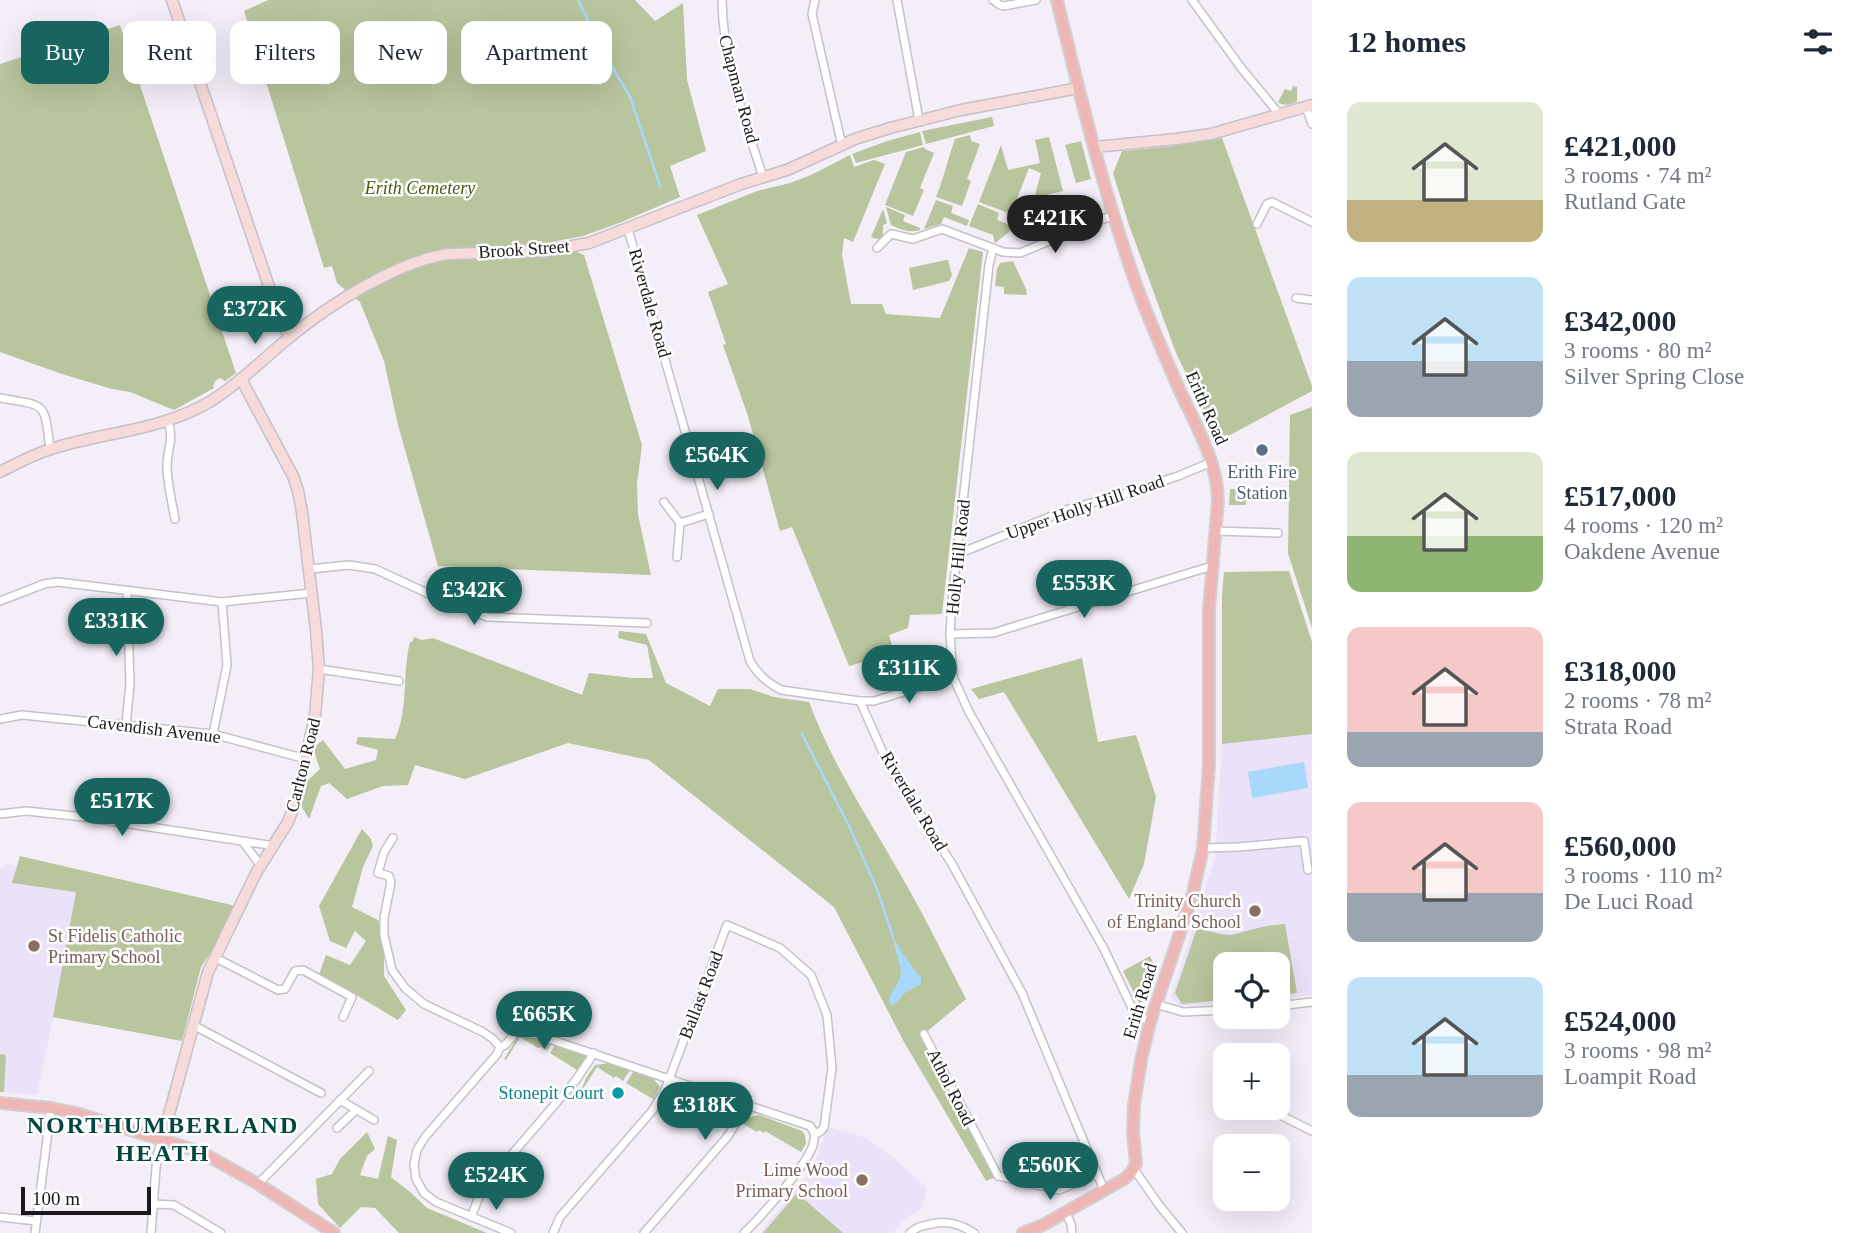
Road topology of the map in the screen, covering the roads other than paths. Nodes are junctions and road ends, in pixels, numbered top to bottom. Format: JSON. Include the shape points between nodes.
{"nodes":[{"id":1,"x":172,"y":0,"type":"edge"},
{"id":2,"x":722,"y":0,"type":"edge"},
{"id":3,"x":815,"y":0,"type":"edge"},
{"id":4,"x":897,"y":0,"type":"edge"},
{"id":5,"x":993,"y":0,"type":"edge"},
{"id":6,"x":1036,"y":0,"type":"edge"},
{"id":7,"x":1057,"y":0,"type":"edge"},
{"id":8,"x":1192,"y":0,"type":"edge"},
{"id":9,"x":1079,"y":88,"type":"junction"},
{"id":10,"x":1309,"y":106,"type":"edge"},
{"id":11,"x":1280,"y":115,"type":"junction"},
{"id":12,"x":919,"y":120,"type":"junction"},
{"id":13,"x":1312,"y":124,"type":"edge"},
{"id":14,"x":842,"y":146,"type":"junction"},
{"id":15,"x":1095,"y":147,"type":"junction"},
{"id":16,"x":764,"y":177,"type":"junction"},
{"id":17,"x":1113,"y":215,"type":"junction"},
{"id":18,"x":1312,"y":222,"type":"edge"},
{"id":19,"x":1256,"y":224,"type":"dead end"},
{"id":20,"x":628,"y":229,"type":"junction"},
{"id":21,"x":877,"y":247,"type":"dead end"},
{"id":22,"x":993,"y":248,"type":"junction"},
{"id":23,"x":1296,"y":298,"type":"dead end"},
{"id":24,"x":1312,"y":300,"type":"edge"},
{"id":25,"x":290,"y":337,"type":"junction"},
{"id":26,"x":240,"y":379,"type":"junction"},
{"id":27,"x":0,"y":398,"type":"edge"},
{"id":28,"x":168,"y":421,"type":"junction"},
{"id":29,"x":50,"y":449,"type":"junction"},
{"id":30,"x":1212,"y":462,"type":"junction"},
{"id":31,"x":0,"y":472,"type":"edge"},
{"id":32,"x":664,"y":502,"type":"dead end"},
{"id":33,"x":709,"y":514,"type":"junction"},
{"id":34,"x":176,"y":519,"type":"dead end"},
{"id":35,"x":680,"y":523,"type":"junction"},
{"id":36,"x":1215,"y":531,"type":"junction"},
{"id":37,"x":1278,"y":533,"type":"dead end"},
{"id":38,"x":958,"y":554,"type":"junction"},
{"id":39,"x":677,"y":557,"type":"dead end"},
{"id":40,"x":1212,"y":566,"type":"junction"},
{"id":41,"x":310,"y":569,"type":"junction"},
{"id":42,"x":127,"y":592,"type":"junction"},
{"id":43,"x":312,"y":593,"type":"junction"},
{"id":44,"x":0,"y":601,"type":"edge"},
{"id":45,"x":222,"y":602,"type":"junction"},
{"id":46,"x":647,"y":623,"type":"dead end"},
{"id":47,"x":950,"y":634,"type":"junction"},
{"id":48,"x":319,"y":669,"type":"junction"},
{"id":49,"x":953,"y":677,"type":"junction"},
{"id":50,"x":399,"y":681,"type":"dead end"},
{"id":51,"x":860,"y":701,"type":"junction"},
{"id":52,"x":0,"y":719,"type":"edge"},
{"id":53,"x":125,"y":725,"type":"junction"},
{"id":54,"x":213,"y":734,"type":"junction"},
{"id":55,"x":306,"y":758,"type":"junction"},
{"id":56,"x":0,"y":814,"type":"edge"},
{"id":57,"x":393,"y":838,"type":"dead end"},
{"id":58,"x":243,"y":842,"type":"junction"},
{"id":59,"x":275,"y":846,"type":"junction"},
{"id":60,"x":1203,"y":848,"type":"junction"},
{"id":61,"x":261,"y":866,"type":"junction"},
{"id":62,"x":1308,"y":870,"type":"dead end"},
{"id":63,"x":214,"y":957,"type":"junction"},
{"id":64,"x":1312,"y":1002,"type":"edge"},
{"id":65,"x":1156,"y":1004,"type":"junction"},
{"id":66,"x":1290,"y":1005,"type":"edge"},
{"id":67,"x":1213,"y":1011,"type":"edge"},
{"id":68,"x":344,"y":1017,"type":"dead end"},
{"id":69,"x":1150,"y":1022,"type":"junction"},
{"id":70,"x":194,"y":1025,"type":"junction"},
{"id":71,"x":924,"y":1034,"type":"dead end"},
{"id":72,"x":500,"y":1047,"type":"junction"},
{"id":73,"x":594,"y":1054,"type":"junction"},
{"id":74,"x":369,"y":1071,"type":"dead end"},
{"id":75,"x":669,"y":1079,"type":"junction"},
{"id":76,"x":321,"y":1093,"type":"dead end"},
{"id":77,"x":340,"y":1100,"type":"junction"},
{"id":78,"x":0,"y":1103,"type":"edge"},
{"id":79,"x":743,"y":1104,"type":"junction"},
{"id":80,"x":51,"y":1108,"type":"junction"},
{"id":81,"x":356,"y":1110,"type":"junction"},
{"id":82,"x":374,"y":1119,"type":"dead end"},
{"id":83,"x":1290,"y":1120,"type":"edge"},
{"id":84,"x":337,"y":1128,"type":"dead end"},
{"id":85,"x":1312,"y":1131,"type":"edge"},
{"id":86,"x":815,"y":1133,"type":"junction"},
{"id":87,"x":162,"y":1140,"type":"junction"},
{"id":88,"x":1133,"y":1169,"type":"junction"},
{"id":89,"x":1097,"y":1174,"type":"junction"},
{"id":90,"x":258,"y":1184,"type":"junction"},
{"id":91,"x":1104,"y":1190,"type":"junction"},
{"id":92,"x":154,"y":1204,"type":"junction"},
{"id":93,"x":1066,"y":1213,"type":"junction"},
{"id":94,"x":0,"y":1217,"type":"edge"},
{"id":95,"x":471,"y":1217,"type":"junction"},
{"id":96,"x":36,"y":1222,"type":"junction"},
{"id":97,"x":1040,"y":1229,"type":"edge"},
{"id":98,"x":35,"y":1233,"type":"edge"},
{"id":99,"x":151,"y":1233,"type":"edge"},
{"id":100,"x":220,"y":1233,"type":"edge"},
{"id":101,"x":334,"y":1233,"type":"edge"},
{"id":102,"x":511,"y":1233,"type":"edge"},
{"id":103,"x":552,"y":1233,"type":"edge"},
{"id":104,"x":644,"y":1233,"type":"edge"},
{"id":105,"x":744,"y":1233,"type":"edge"},
{"id":106,"x":910,"y":1233,"type":"edge"},
{"id":107,"x":974,"y":1233,"type":"edge"},
{"id":108,"x":1023,"y":1233,"type":"edge"},
{"id":109,"x":1072,"y":1233,"type":"edge"},
{"id":110,"x":1182,"y":1233,"type":"edge"}],
"edges":[{"from":1,"to":25,"type":"street","via":[[281,323]]},
{"from":2,"to":16,"type":"street","name":"Chapman Road","via":[[727,60]]},
{"from":3,"to":14,"type":"street","via":[[812,14]]},
{"from":4,"to":12,"type":"street"},
{"from":5,"to":6,"type":"street","via":[[1004,6]]},
{"from":7,"to":9,"type":"main road","name":"Erith Road"},
{"from":8,"to":11,"type":"street"},
{"from":9,"to":12,"type":"street","name":"Brook Street"},
{"from":9,"to":15,"type":"main road","name":"Erith Road"},
{"from":10,"to":11,"type":"street"},
{"from":10,"to":13,"type":"street"},
{"from":11,"to":15,"type":"street","via":[[1211,134]]},
{"from":12,"to":14,"type":"street","name":"Brook Street"},
{"from":14,"to":16,"type":"street","name":"Brook Street"},
{"from":15,"to":17,"type":"main road","name":"Erith Road"},
{"from":16,"to":20,"type":"street","name":"Brook Street"},
{"from":17,"to":22,"type":"street","via":[[1026,252],[1013,254]]},
{"from":17,"to":30,"type":"main road","name":"Erith Road","via":[[1154,330]]},
{"from":18,"to":19,"type":"street","via":[[1272,202]]},
{"from":20,"to":25,"type":"street","name":"Brook Street","via":[[567,248],[449,254],[414,262],[338,303]]},
{"from":20,"to":33,"type":"street","name":"Riverdale Road"},
{"from":21,"to":22,"type":"street","via":[[891,234],[913,239],[942,229]]},
{"from":22,"to":38,"type":"street","name":"Holly Hill Road"},
{"from":23,"to":24,"type":"street"},
{"from":25,"to":26,"type":"street","name":"Brook Street"},
{"from":26,"to":28,"type":"street","name":"Brook Street","via":[[210,401]]},
{"from":26,"to":41,"type":"street","name":"Carlton Road","via":[[293,476]]},
{"from":27,"to":29,"type":"street","via":[[41,408]]},
{"from":28,"to":29,"type":"street","name":"Brook Street"},
{"from":28,"to":34,"type":"street","via":[[172,441],[167,472]]},
{"from":29,"to":31,"type":"street","name":"Brook Street"},
{"from":30,"to":36,"type":"main road","name":"Erith Road","via":[[1217,485]]},
{"from":30,"to":38,"type":"street","name":"Upper Holly Hill Road","via":[[1069,509]]},
{"from":32,"to":35,"type":"street"},
{"from":33,"to":35,"type":"street"},
{"from":33,"to":51,"type":"street","name":"Riverdale Road","via":[[757,673],[780,690]]},
{"from":35,"to":39,"type":"street"},
{"from":36,"to":37,"type":"street"},
{"from":36,"to":40,"type":"main road","name":"Erith Road"},
{"from":38,"to":47,"type":"street","name":"Holly Hill Road"},
{"from":40,"to":47,"type":"street","via":[[993,633]]},
{"from":40,"to":60,"type":"main road","name":"Erith Road"},
{"from":41,"to":43,"type":"street","name":"Carlton Road"},
{"from":41,"to":46,"type":"street","via":[[349,565],[375,569],[487,617]]},
{"from":42,"to":44,"type":"street","via":[[58,582]]},
{"from":42,"to":45,"type":"street"},
{"from":42,"to":53,"type":"street","via":[[130,684]]},
{"from":43,"to":45,"type":"street"},
{"from":43,"to":48,"type":"street","name":"Carlton Road"},
{"from":45,"to":54,"type":"street","via":[[227,666]]},
{"from":47,"to":49,"type":"street","name":"Holly Hill Road"},
{"from":48,"to":50,"type":"street"},
{"from":48,"to":55,"type":"street","name":"Carlton Road"},
{"from":49,"to":51,"type":"street"},
{"from":49,"to":69,"type":"street","name":"Holly Hill Road","via":[[1104,949],[1134,1012]]},
{"from":51,"to":89,"type":"street","name":"Riverdale Road","via":[[888,764],[952,864],[1022,993]]},
{"from":52,"to":53,"type":"street","name":"Cavendish Avenue","via":[[22,715]]},
{"from":53,"to":54,"type":"street","name":"Cavendish Avenue"},
{"from":54,"to":55,"type":"street","name":"Cavendish Avenue"},
{"from":55,"to":59,"type":"street","name":"Carlton Road","via":[[297,799]]},
{"from":56,"to":58,"type":"street","via":[[26,811],[72,816]]},
{"from":57,"to":72,"type":"street","via":[[378,873],[389,876],[391,882],[384,935],[392,970],[424,1004],[482,1032]]},
{"from":58,"to":59,"type":"street"},
{"from":58,"to":61,"type":"street"},
{"from":59,"to":61,"type":"street","name":"Carlton Road"},
{"from":60,"to":62,"type":"street","via":[[1304,841]]},
{"from":60,"to":65,"type":"main road","name":"Erith Road","via":[[1192,897]]},
{"from":61,"to":63,"type":"street","name":"Carlton Road"},
{"from":63,"to":68,"type":"street","via":[[278,990],[285,989],[295,971],[303,971],[352,998]]},
{"from":63,"to":70,"type":"street","name":"Carlton Road"},
{"from":64,"to":66,"type":"street"},
{"from":65,"to":67,"type":"street","via":[[1183,1012]]},
{"from":65,"to":69,"type":"main road","name":"Erith Road"},
{"from":69,"to":88,"type":"main road","name":"Erith Road","via":[[1134,1105]]},
{"from":70,"to":76,"type":"street"},
{"from":70,"to":87,"type":"street","name":"Carlton Road"},
{"from":71,"to":89,"type":"street","name":"Athol Road","via":[[998,1176],[1059,1190]]},
{"from":72,"to":73,"type":"street","via":[[521,1028]]},
{"from":72,"to":95,"type":"street","via":[[425,1138],[414,1158],[416,1180],[424,1193]]},
{"from":73,"to":75,"type":"street"},
{"from":73,"to":95,"type":"street","via":[[488,1182]]},
{"from":74,"to":77,"type":"street"},
{"from":75,"to":79,"type":"street"},
{"from":75,"to":86,"type":"street","name":"Ballast Road","via":[[727,925],[780,948],[811,975],[827,1015],[832,1068],[824,1128]]},
{"from":75,"to":103,"type":"street","name":"Ballast Road","via":[[652,1111],[560,1217]]},
{"from":77,"to":81,"type":"street"},
{"from":77,"to":90,"type":"street"},
{"from":78,"to":80,"type":"main road"},
{"from":79,"to":86,"type":"street","via":[[810,1126]]},
{"from":79,"to":104,"type":"street","via":[[728,1136]]},
{"from":80,"to":87,"type":"main road"},
{"from":80,"to":96,"type":"street"},
{"from":81,"to":82,"type":"street"},
{"from":81,"to":84,"type":"street"},
{"from":83,"to":85,"type":"street"},
{"from":86,"to":105,"type":"street","via":[[807,1158]]},
{"from":87,"to":90,"type":"main road","via":[[201,1152]]},
{"from":87,"to":92,"type":"street"},
{"from":88,"to":91,"type":"main road"},
{"from":88,"to":110,"type":"street"},
{"from":89,"to":91,"type":"street","name":"Riverdale Road"},
{"from":90,"to":101,"type":"main road"},
{"from":91,"to":93,"type":"main road"},
{"from":92,"to":99,"type":"street"},
{"from":92,"to":100,"type":"street","via":[[174,1205]]},
{"from":93,"to":97,"type":"main road"},
{"from":93,"to":109,"type":"street"},
{"from":94,"to":96,"type":"street"},
{"from":95,"to":102,"type":"street"},
{"from":96,"to":98,"type":"street"},
{"from":97,"to":108,"type":"main road"},
{"from":106,"to":107,"type":"street","via":[[940,1221]]}]}
